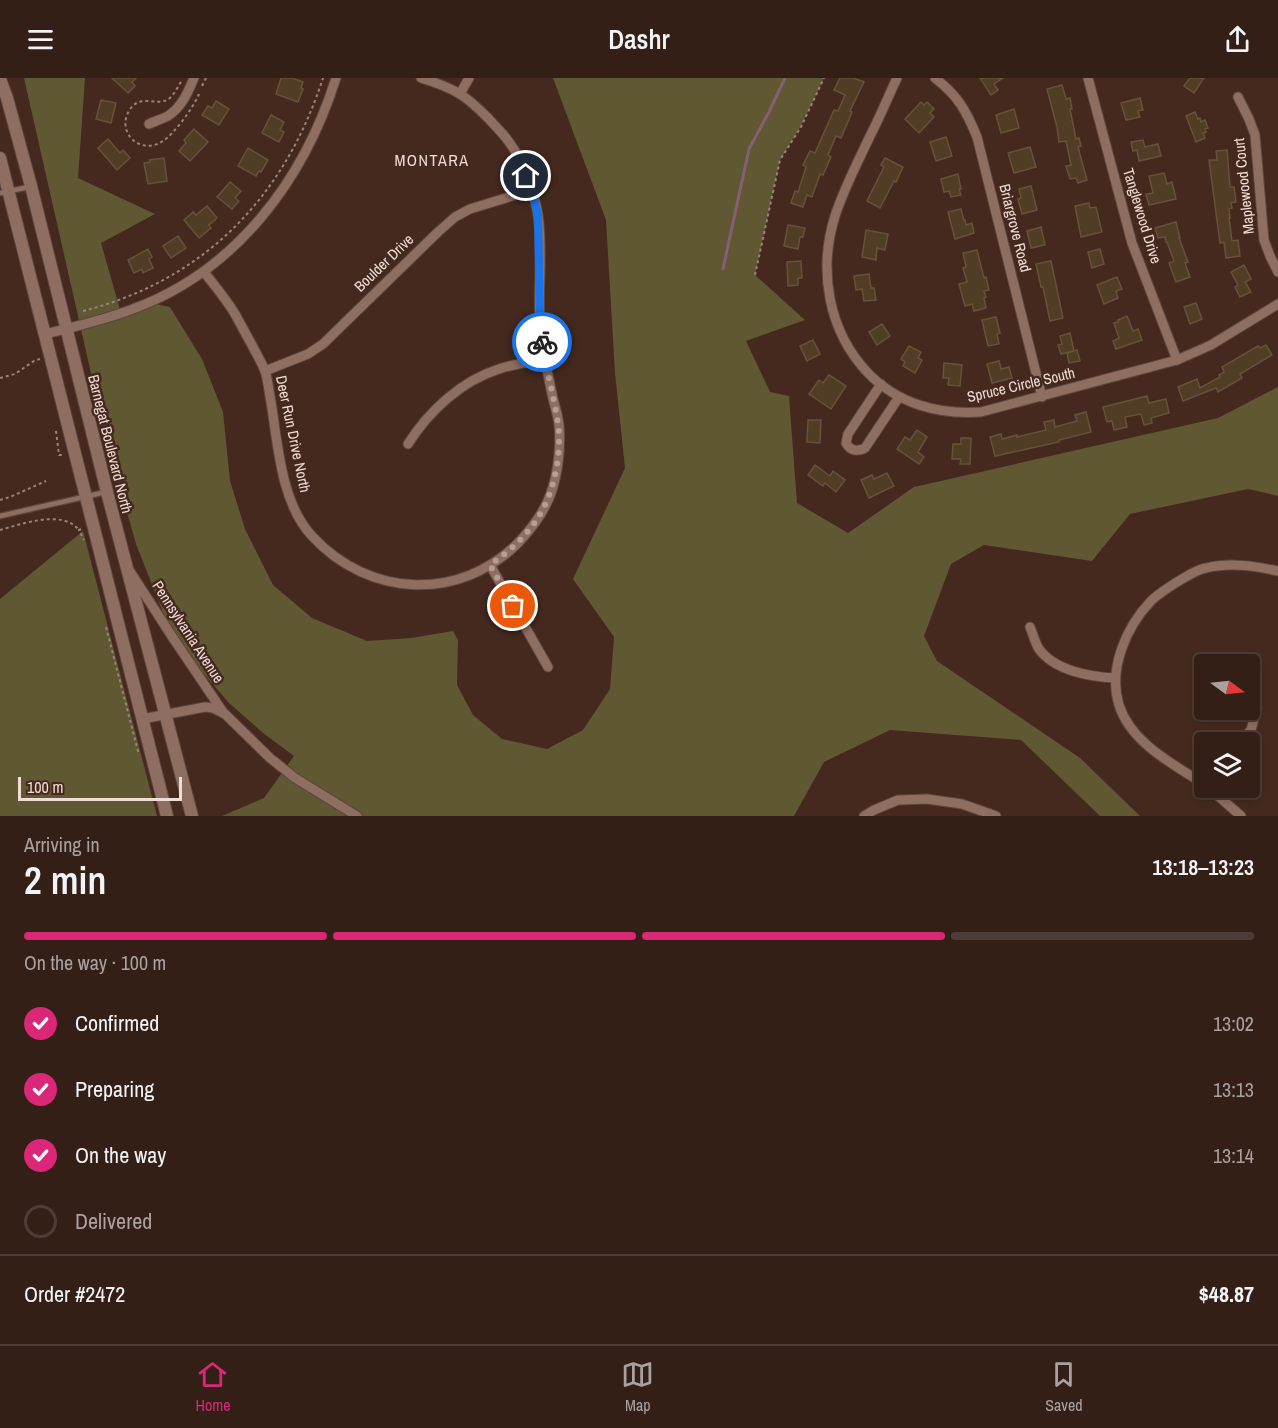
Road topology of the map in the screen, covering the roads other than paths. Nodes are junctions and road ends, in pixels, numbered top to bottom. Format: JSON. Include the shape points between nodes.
{"nodes":[{"id":1,"x":194,"y":78,"type":"edge"},
{"id":2,"x":336,"y":78,"type":"edge"},
{"id":3,"x":421,"y":78,"type":"edge"},
{"id":4,"x":469,"y":78,"type":"edge"},
{"id":5,"x":897,"y":78,"type":"edge"},
{"id":6,"x":935,"y":78,"type":"edge"},
{"id":7,"x":1088,"y":78,"type":"edge"},
{"id":8,"x":0,"y":80,"type":"edge"},
{"id":9,"x":460,"y":94,"type":"junction"},
{"id":10,"x":1238,"y":97,"type":"dead end"},
{"id":11,"x":149,"y":124,"type":"dead end"},
{"id":12,"x":0,"y":158,"type":"edge"},
{"id":13,"x":31,"y":186,"type":"junction"},
{"id":14,"x":532,"y":190,"type":"junction"},
{"id":15,"x":4,"y":192,"type":"edge"},
{"id":16,"x":204,"y":272,"type":"junction"},
{"id":17,"x":1278,"y":272,"type":"edge"},
{"id":18,"x":1278,"y":304,"type":"edge"},
{"id":19,"x":66,"y":329,"type":"junction"},
{"id":20,"x":45,"y":334,"type":"junction"},
{"id":21,"x":544,"y":360,"type":"junction"},
{"id":22,"x":1177,"y":360,"type":"junction"},
{"id":23,"x":265,"y":371,"type":"junction"},
{"id":24,"x":881,"y":384,"type":"junction"},
{"id":25,"x":899,"y":397,"type":"junction"},
{"id":26,"x":1042,"y":397,"type":"junction"},
{"id":27,"x":408,"y":444,"type":"dead end"},
{"id":28,"x":107,"y":492,"type":"junction"},
{"id":29,"x":85,"y":497,"type":"junction"},
{"id":30,"x":0,"y":516,"type":"edge"},
{"id":31,"x":490,"y":565,"type":"junction"},
{"id":32,"x":127,"y":567,"type":"junction"},
{"id":33,"x":1278,"y":571,"type":"edge"},
{"id":34,"x":1030,"y":627,"type":"dead end"},
{"id":35,"x":548,"y":667,"type":"dead end"},
{"id":36,"x":1115,"y":678,"type":"junction"},
{"id":37,"x":166,"y":714,"type":"junction"},
{"id":38,"x":225,"y":714,"type":"junction"},
{"id":39,"x":142,"y":719,"type":"junction"},
{"id":40,"x":1194,"y":778,"type":"edge"},
{"id":41,"x":1220,"y":798,"type":"edge"},
{"id":42,"x":167,"y":816,"type":"edge"},
{"id":43,"x":192,"y":816,"type":"edge"},
{"id":44,"x":357,"y":816,"type":"edge"},
{"id":45,"x":864,"y":816,"type":"edge"},
{"id":46,"x":996,"y":816,"type":"edge"},
{"id":47,"x":1241,"y":816,"type":"edge"}],
"edges":[{"from":1,"to":11,"type":"street","via":[[188,93],[169,116]]},
{"from":2,"to":16,"type":"street","via":[[314,137],[277,200],[254,228]]},
{"from":3,"to":9,"type":"street","name":"Deer Run Drive North"},
{"from":4,"to":9,"type":"street"},
{"from":5,"to":24,"type":"street","name":"Spruce Circle South","via":[[844,190],[834,219],[827,270],[838,327],[855,358]]},
{"from":6,"to":26,"type":"street","name":"Briargrove Road","via":[[957,98],[976,137]]},
{"from":7,"to":22,"type":"street","name":"Tanglewood Drive","via":[[1132,243]]},
{"from":8,"to":13,"type":"street","name":"Barnegat Boulevard North"},
{"from":9,"to":14,"type":"street","name":"Deer Run Drive North","via":[[511,143]]},
{"from":10,"to":17,"type":"street","name":"Maplewood Court","via":[[1255,135],[1264,240]]},
{"from":12,"to":15,"type":"street"},
{"from":13,"to":15,"type":"lane"},
{"from":13,"to":19,"type":"street","name":"Barnegat Boulevard North"},
{"from":14,"to":21,"type":"street","name":"Deer Run Drive North","via":[[538,215]]},
{"from":14,"to":23,"type":"street","name":"Boulder Drive","via":[[455,217],[323,344]]},
{"from":15,"to":20,"type":"street"},
{"from":16,"to":19,"type":"street","via":[[134,309]]},
{"from":16,"to":23,"type":"street","name":"Deer Run Drive North","via":[[235,313]]},
{"from":18,"to":22,"type":"street","name":"Spruce Circle South","via":[[1211,345]]},
{"from":19,"to":20,"type":"street"},
{"from":19,"to":28,"type":"street","name":"Barnegat Boulevard North"},
{"from":20,"to":29,"type":"street"},
{"from":21,"to":27,"type":"street","via":[[500,368],[475,378],[428,416]]},
{"from":21,"to":31,"type":"street","name":"Deer Run Drive North","via":[[559,425],[559,451],[550,495],[525,535]]},
{"from":22,"to":26,"type":"street","name":"Spruce Circle South"},
{"from":23,"to":31,"type":"street","name":"Deer Run Drive North","via":[[287,491],[300,523],[313,538],[355,570],[398,584],[447,582]]},
{"from":24,"to":25,"type":"street","name":"Spruce Circle South"},
{"from":24,"to":25,"type":"street","via":[[848,434],[846,443],[850,448],[865,448]]},
{"from":25,"to":26,"type":"street","name":"Spruce Circle South","via":[[935,410],[958,413],[981,412]]},
{"from":28,"to":29,"type":"lane"},
{"from":28,"to":32,"type":"street","name":"Barnegat Boulevard North"},
{"from":29,"to":30,"type":"lane"},
{"from":29,"to":39,"type":"street"},
{"from":31,"to":35,"type":"street"},
{"from":32,"to":37,"type":"street","name":"Barnegat Boulevard North"},
{"from":32,"to":38,"type":"street","name":"Pennsylvania Avenue"},
{"from":33,"to":36,"type":"street","via":[[1248,565],[1203,568],[1164,590],[1131,628],[1122,646]]},
{"from":34,"to":36,"type":"street","via":[[1040,649],[1065,668],[1083,675]]},
{"from":36,"to":40,"type":"street","via":[[1119,705],[1139,738]]},
{"from":37,"to":38,"type":"street","name":"Pennsylvania Avenue","via":[[205,707]]},
{"from":37,"to":39,"type":"street","name":"Pennsylvania Avenue"},
{"from":37,"to":43,"type":"street","name":"Barnegat Boulevard North"},
{"from":38,"to":44,"type":"street","name":"Pennsylvania Avenue","via":[[295,778]]},
{"from":39,"to":42,"type":"street"},
{"from":41,"to":47,"type":"street"},
{"from":45,"to":46,"type":"street","via":[[898,800],[927,799],[962,804]]}]}
